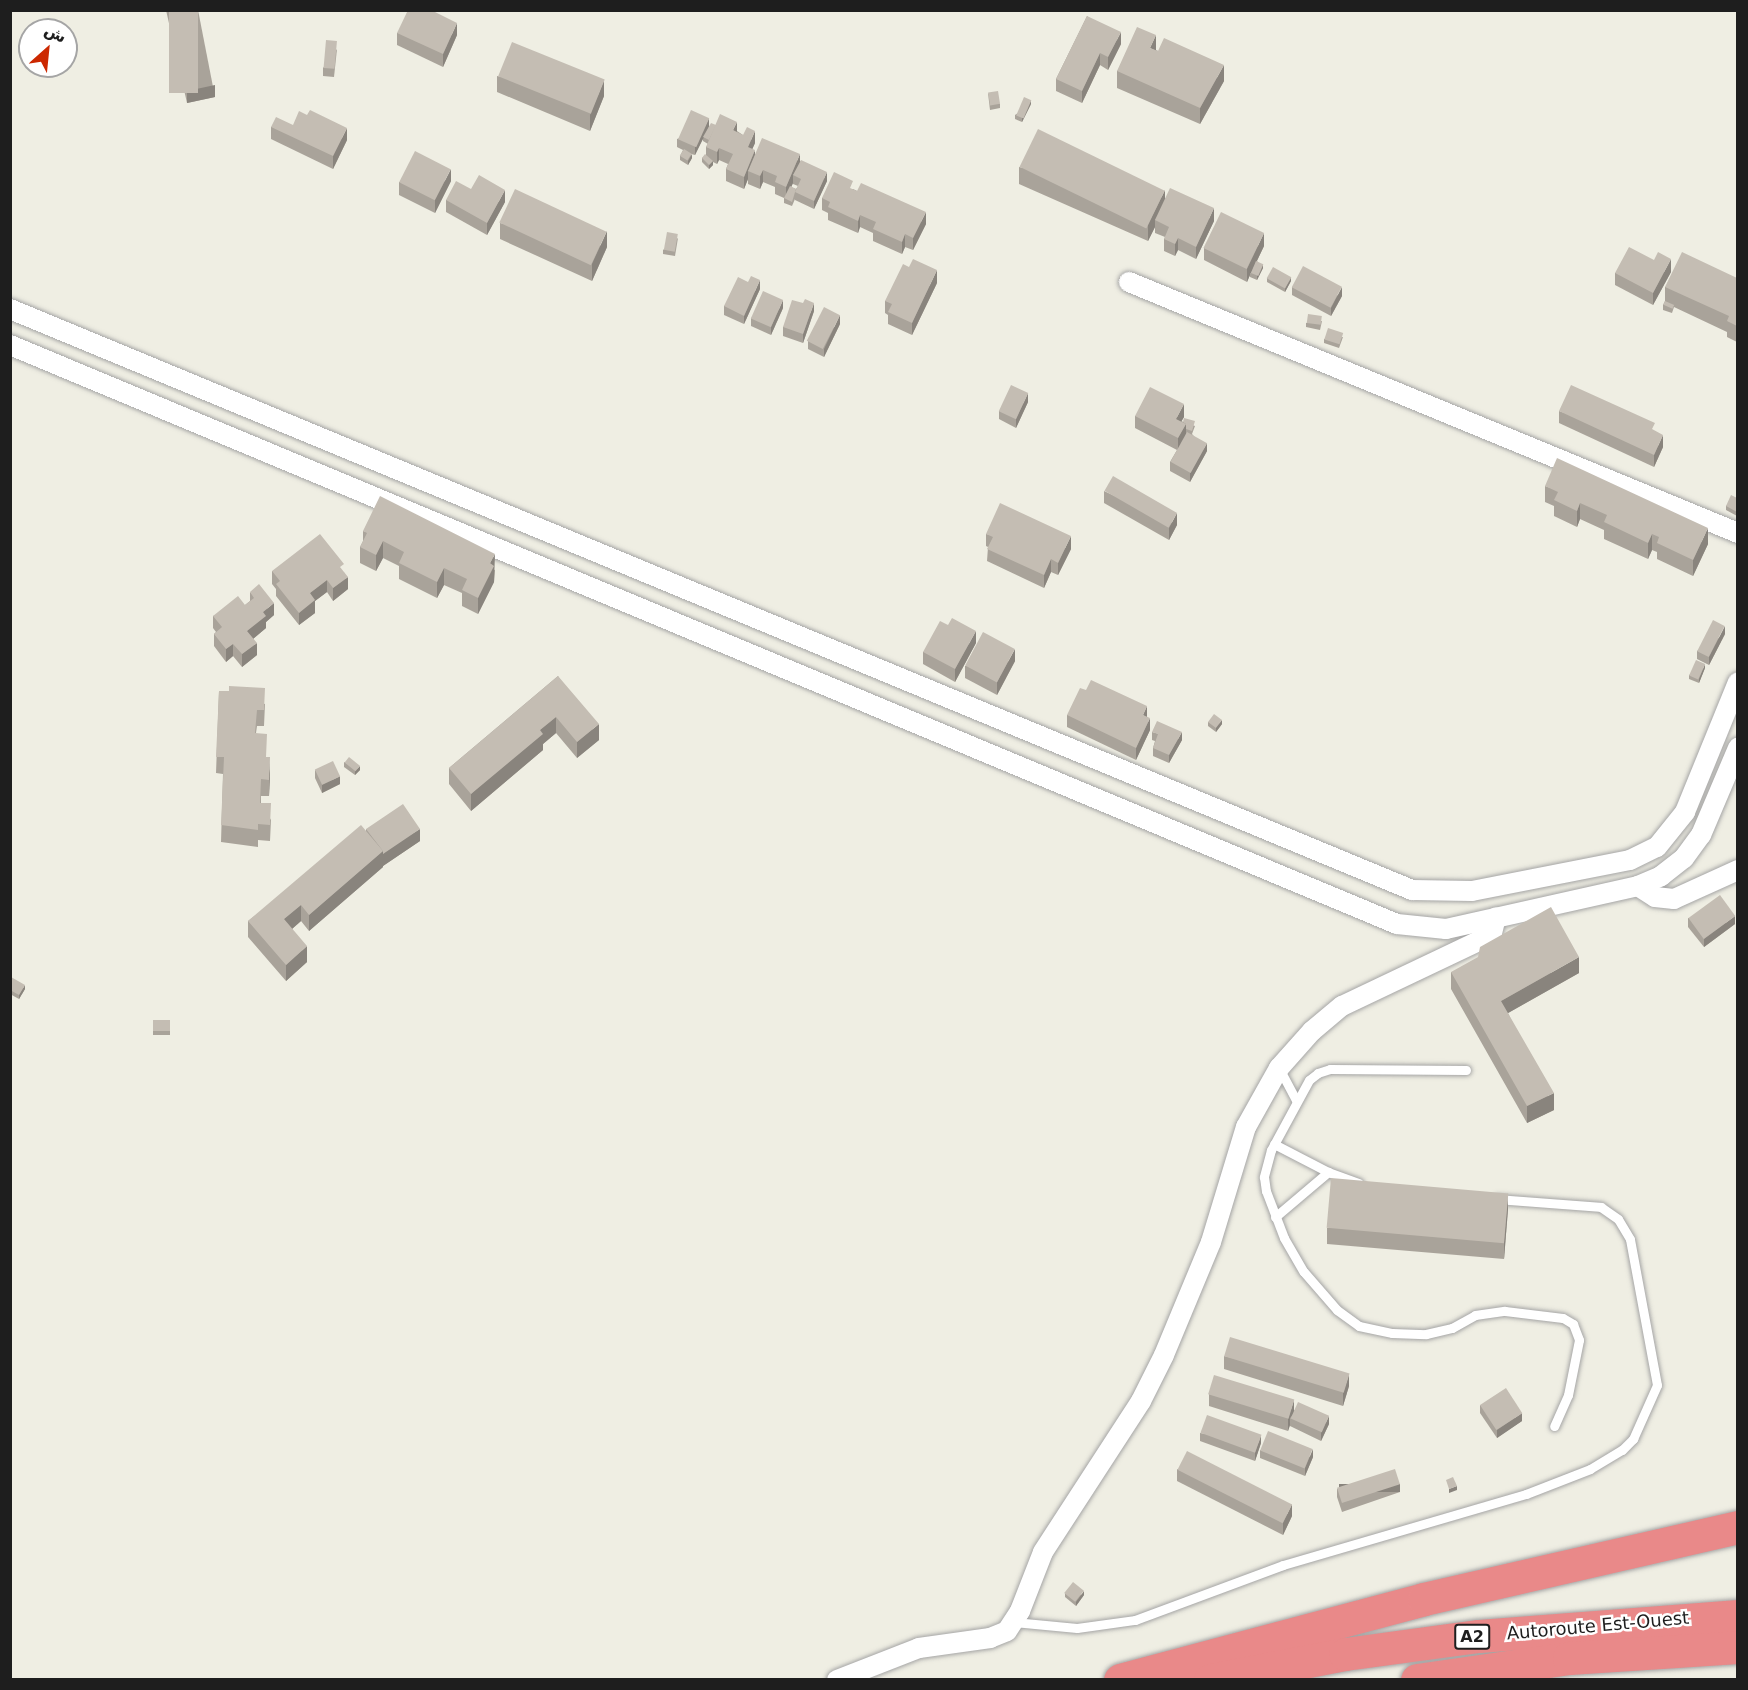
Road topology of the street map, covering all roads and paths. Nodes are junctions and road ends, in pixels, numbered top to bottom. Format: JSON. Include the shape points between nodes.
{"nodes":[{"id":1,"x":1129,"y":282,"type":"dead end"},
{"id":2,"x":10,"y":309,"type":"edge"},
{"id":3,"x":10,"y":345,"type":"edge"},
{"id":4,"x":1737,"y":533,"type":"edge"},
{"id":5,"x":1737,"y":682,"type":"edge"},
{"id":6,"x":1737,"y":747,"type":"edge"},
{"id":7,"x":1737,"y":870,"type":"edge"},
{"id":8,"x":1638,"y":886,"type":"junction"},
{"id":9,"x":1496,"y":917,"type":"junction"},
{"id":10,"x":1279,"y":1068,"type":"junction"},
{"id":11,"x":1466,"y":1070,"type":"dead end"},
{"id":12,"x":1297,"y":1102,"type":"junction"},
{"id":13,"x":1274,"y":1144,"type":"junction"},
{"id":14,"x":1328,"y":1172,"type":"junction"},
{"id":15,"x":1370,"y":1185,"type":"edge"},
{"id":16,"x":1487,"y":1198,"type":"edge"},
{"id":17,"x":1275,"y":1217,"type":"junction"},
{"id":18,"x":1554,"y":1426,"type":"dead end"},
{"id":19,"x":1737,"y":1527,"type":"edge"},
{"id":20,"x":1737,"y":1616,"type":"edge"},
{"id":21,"x":1014,"y":1622,"type":"junction"},
{"id":22,"x":1737,"y":1647,"type":"edge"},
{"id":23,"x":837,"y":1680,"type":"edge"},
{"id":24,"x":1120,"y":1680,"type":"edge"},
{"id":25,"x":1210,"y":1680,"type":"edge"},
{"id":26,"x":1417,"y":1680,"type":"edge"}],
"edges":[{"from":1,"to":4,"type":"street"},
{"from":2,"to":5,"type":"street","via":[[1412,890],[1472,891],[1630,860],[1657,847],[1685,812]]},
{"from":3,"to":9,"type":"street","via":[[1390,921],[1438,929]]},
{"from":6,"to":8,"type":"street","via":[[1694,847],[1674,868]]},
{"from":7,"to":8,"type":"street","via":[[1674,898],[1655,897]]},
{"from":8,"to":9,"type":"street"},
{"from":9,"to":10,"type":"street","via":[[1492,933],[1483,939],[1342,1006],[1312,1030]]},
{"from":10,"to":12,"type":"lane"},
{"from":10,"to":21,"type":"street","via":[[1246,1127],[1211,1242],[1164,1355],[1141,1401],[1043,1552]]},
{"from":11,"to":12,"type":"lane","via":[[1330,1069],[1309,1080]]},
{"from":12,"to":13,"type":"lane"},
{"from":13,"to":14,"type":"lane"},
{"from":13,"to":17,"type":"lane","via":[[1264,1177]]},
{"from":14,"to":15,"type":"lane"},
{"from":14,"to":17,"type":"lane"},
{"from":16,"to":21,"type":"lane","via":[[1591,1204],[1610,1212],[1624,1227],[1638,1269],[1657,1385],[1634,1439],[1622,1450],[1590,1469],[1526,1494],[1283,1565],[1135,1620],[1077,1628]]},
{"from":17,"to":18,"type":"lane","via":[[1304,1272],[1337,1310],[1359,1326],[1375,1331],[1426,1334],[1497,1311],[1568,1320],[1579,1341],[1568,1395]]},
{"from":19,"to":24,"type":"highway","via":[[1424,1599]]},
{"from":20,"to":25,"type":"highway","name":"Autoroute Est-Ouest","number":"A2","via":[[1467,1637]]},
{"from":21,"to":23,"type":"street","via":[[999,1635],[919,1648]]},
{"from":22,"to":26,"type":"highway","name":"Autoroute Est-Ouest","number":"A2","via":[[1569,1658]]}]}
